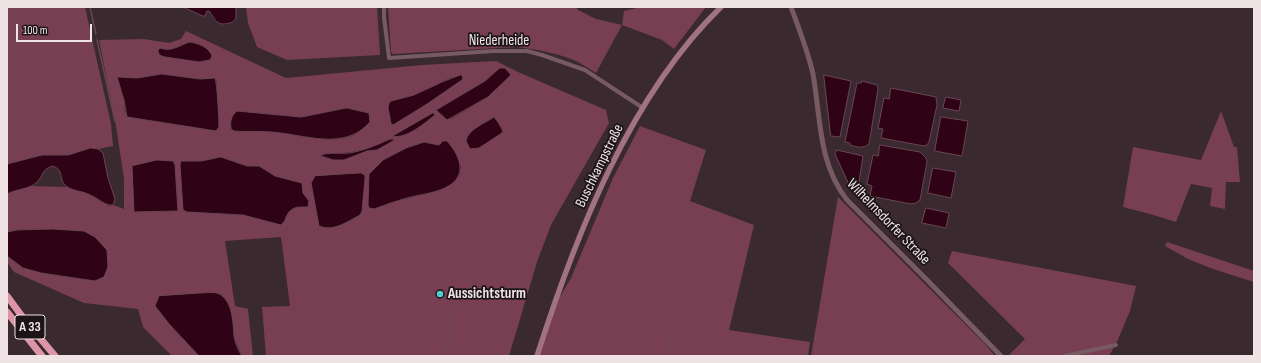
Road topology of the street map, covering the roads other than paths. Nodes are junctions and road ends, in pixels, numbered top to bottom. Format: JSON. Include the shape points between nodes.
{"nodes":[{"id":1,"x":721,"y":7,"type":"edge"},
{"id":2,"x":791,"y":7,"type":"edge"},
{"id":3,"x":384,"y":8,"type":"edge"},
{"id":4,"x":642,"y":108,"type":"junction"},
{"id":5,"x":7,"y":296,"type":"edge"},
{"id":6,"x":7,"y":312,"type":"edge"},
{"id":7,"x":1116,"y":345,"type":"dead end"},
{"id":8,"x":42,"y":356,"type":"edge"},
{"id":9,"x":55,"y":356,"type":"edge"},
{"id":10,"x":537,"y":356,"type":"edge"},
{"id":11,"x":1001,"y":356,"type":"edge"},
{"id":12,"x":1065,"y":356,"type":"edge"}],
"edges":[{"from":1,"to":4,"type":"main road","name":"Buschkampstraße","via":[[672,64]]},
{"from":2,"to":11,"type":"street","name":"Wilhelmsdorfer Straße","via":[[813,75],[824,155],[838,189]]},
{"from":3,"to":4,"type":"street","name":"Niederheide","via":[[389,58],[527,51],[586,70]]},
{"from":4,"to":10,"type":"main road","name":"Buschkampstraße","via":[[620,148],[578,240],[553,304]]},
{"from":5,"to":9,"type":"highway","number":"A 33"},
{"from":6,"to":8,"type":"highway","number":"A 33"},
{"from":7,"to":12,"type":"street"}]}
